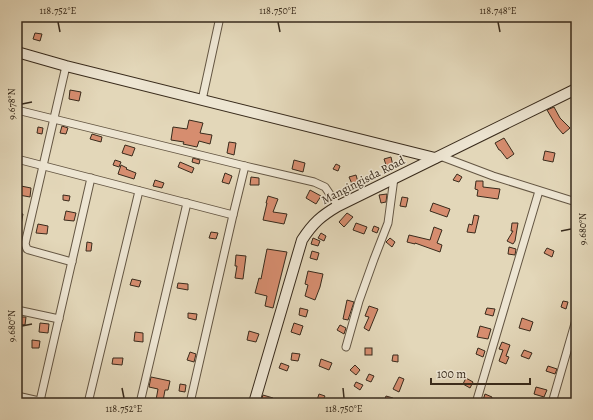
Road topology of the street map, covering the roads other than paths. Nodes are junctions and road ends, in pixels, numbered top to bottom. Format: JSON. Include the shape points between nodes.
{"nodes":[{"id":1,"x":220,"y":17,"type":"edge"},
{"id":2,"x":17,"y":52,"type":"edge"},
{"id":3,"x":66,"y":66,"type":"junction"},
{"id":4,"x":576,"y":89,"type":"edge"},
{"id":5,"x":202,"y":100,"type":"junction"},
{"id":6,"x":17,"y":110,"type":"edge"},
{"id":7,"x":54,"y":119,"type":"junction"},
{"id":8,"x":438,"y":157,"type":"junction"},
{"id":9,"x":17,"y":159,"type":"edge"},
{"id":10,"x":44,"y":166,"type":"junction"},
{"id":11,"x":245,"y":166,"type":"junction"},
{"id":12,"x":91,"y":178,"type":"junction"},
{"id":13,"x":394,"y":178,"type":"junction"},
{"id":14,"x":139,"y":190,"type":"junction"},
{"id":15,"x":539,"y":191,"type":"junction"},
{"id":16,"x":576,"y":202,"type":"edge"},
{"id":17,"x":187,"y":203,"type":"junction"},
{"id":18,"x":338,"y":206,"type":"junction"},
{"id":19,"x":233,"y":215,"type":"junction"},
{"id":20,"x":72,"y":262,"type":"junction"},
{"id":21,"x":17,"y":310,"type":"edge"},
{"id":22,"x":58,"y":319,"type":"junction"},
{"id":23,"x":576,"y":320,"type":"edge"},
{"id":24,"x":346,"y":347,"type":"dead end"},
{"id":25,"x":17,"y":396,"type":"edge"},
{"id":26,"x":40,"y":401,"type":"junction"},
{"id":27,"x":48,"y":403,"type":"edge"},
{"id":28,"x":88,"y":403,"type":"edge"},
{"id":29,"x":140,"y":403,"type":"edge"},
{"id":30,"x":190,"y":403,"type":"edge"},
{"id":31,"x":254,"y":403,"type":"edge"},
{"id":32,"x":476,"y":403,"type":"edge"},
{"id":33,"x":552,"y":403,"type":"edge"}],
"edges":[{"from":1,"to":5,"type":"street"},
{"from":2,"to":3,"type":"street"},
{"from":3,"to":5,"type":"street"},
{"from":3,"to":7,"type":"street"},
{"from":4,"to":8,"type":"street","name":"Mangingisda Road"},
{"from":5,"to":8,"type":"street"},
{"from":6,"to":7,"type":"street"},
{"from":7,"to":10,"type":"street"},
{"from":7,"to":11,"type":"street"},
{"from":8,"to":13,"type":"street","name":"Mangingisda Road"},
{"from":8,"to":15,"type":"street"},
{"from":9,"to":10,"type":"street"},
{"from":10,"to":12,"type":"street"},
{"from":10,"to":20,"type":"street","via":[[25,242],[26,247]]},
{"from":11,"to":18,"type":"street","via":[[314,182],[325,187]]},
{"from":11,"to":19,"type":"street"},
{"from":12,"to":14,"type":"street"},
{"from":12,"to":20,"type":"street"},
{"from":13,"to":18,"type":"street","name":"Mangingisda Road"},
{"from":13,"to":24,"type":"street","via":[[388,223],[359,302]]},
{"from":14,"to":17,"type":"street"},
{"from":14,"to":28,"type":"street"},
{"from":15,"to":16,"type":"street"},
{"from":15,"to":32,"type":"street"},
{"from":17,"to":19,"type":"street"},
{"from":17,"to":29,"type":"street"},
{"from":18,"to":31,"type":"street","name":"Mangingisda Road","via":[[320,218],[302,240]]},
{"from":19,"to":30,"type":"street"},
{"from":20,"to":22,"type":"street"},
{"from":21,"to":22,"type":"street"},
{"from":22,"to":26,"type":"street"},
{"from":23,"to":33,"type":"street"},
{"from":25,"to":26,"type":"street"},
{"from":26,"to":27,"type":"street"}]}
